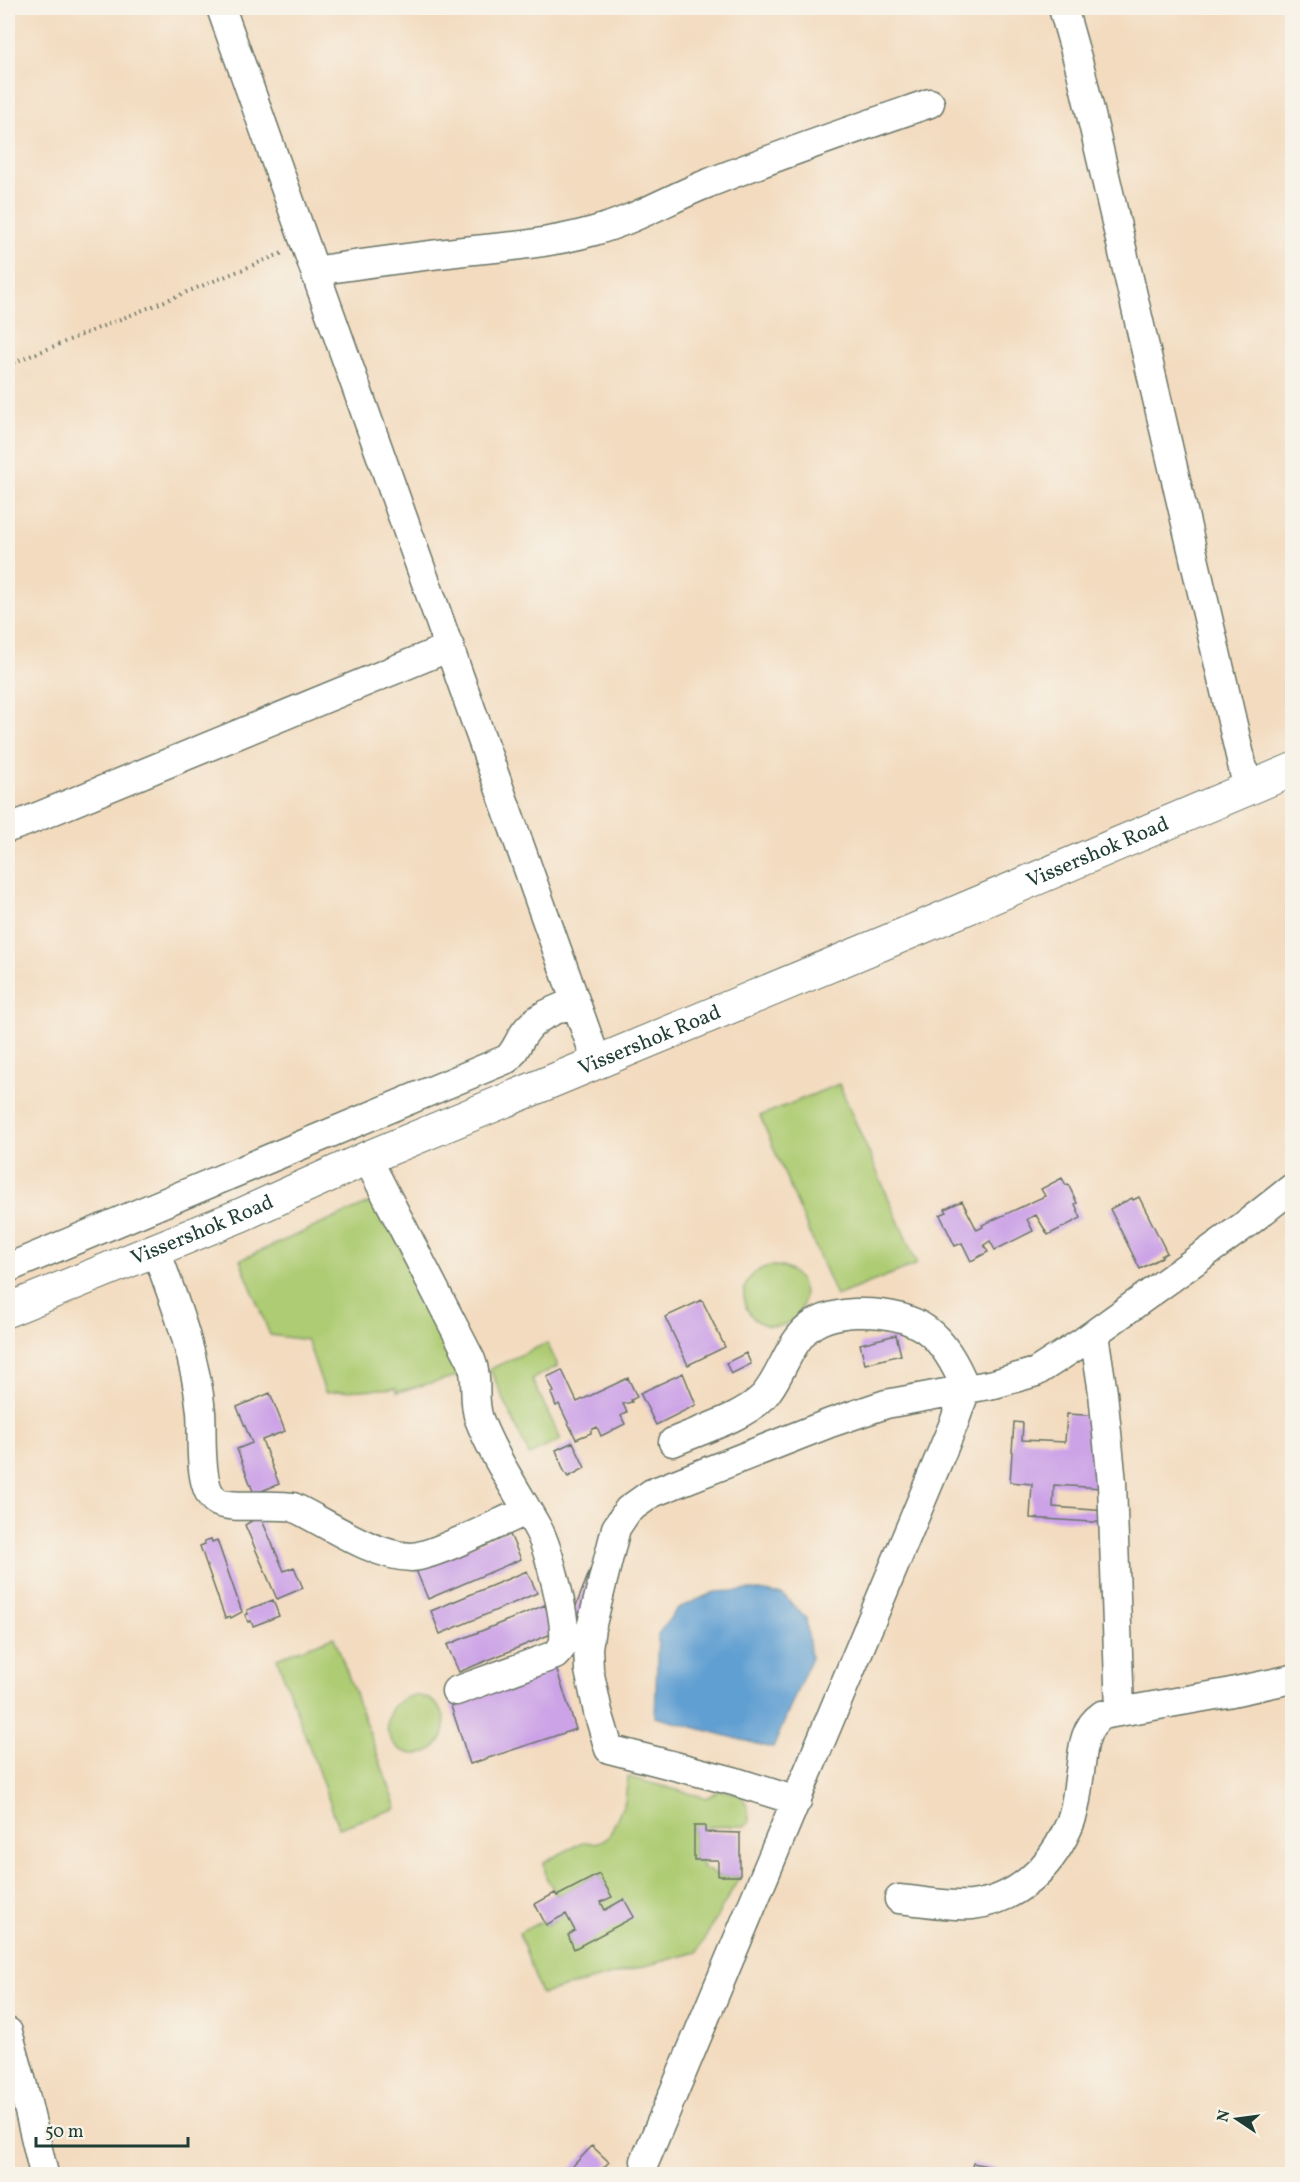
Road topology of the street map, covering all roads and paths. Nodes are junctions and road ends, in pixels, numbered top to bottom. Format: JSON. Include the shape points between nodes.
{"nodes":[{"id":1,"x":221,"y":8,"type":"edge"},
{"id":2,"x":1063,"y":8,"type":"edge"},
{"id":3,"x":930,"y":104,"type":"dead end"},
{"id":4,"x":306,"y":244,"type":"junction"},
{"id":5,"x":315,"y":271,"type":"junction"},
{"id":6,"x":8,"y":365,"type":"edge"},
{"id":7,"x":450,"y":647,"type":"junction"},
{"id":8,"x":1293,"y":770,"type":"edge"},
{"id":9,"x":1248,"y":790,"type":"junction"},
{"id":10,"x":8,"y":828,"type":"edge"},
{"id":11,"x":575,"y":1002,"type":"junction"},
{"id":12,"x":597,"y":1062,"type":"junction"},
{"id":13,"x":367,"y":1158,"type":"junction"},
{"id":14,"x":1293,"y":1188,"type":"edge"},
{"id":15,"x":154,"y":1248,"type":"junction"},
{"id":16,"x":8,"y":1268,"type":"edge"},
{"id":17,"x":8,"y":1310,"type":"edge"},
{"id":18,"x":1094,"y":1334,"type":"junction"},
{"id":19,"x":966,"y":1389,"type":"junction"},
{"id":20,"x":673,"y":1442,"type":"dead end"},
{"id":21,"x":526,"y":1511,"type":"junction"},
{"id":22,"x":1293,"y":1679,"type":"edge"},
{"id":23,"x":456,"y":1691,"type":"dead end"},
{"id":24,"x":1120,"y":1711,"type":"junction"},
{"id":25,"x":797,"y":1801,"type":"junction"},
{"id":26,"x":899,"y":1899,"type":"dead end"},
{"id":27,"x":8,"y":2032,"type":"edge"},
{"id":28,"x":645,"y":2162,"type":"dead end"},
{"id":29,"x":44,"y":2175,"type":"edge"}],
"edges":[{"from":1,"to":4,"type":"street"},
{"from":2,"to":9,"type":"street"},
{"from":3,"to":5,"type":"street","via":[[708,184],[642,214],[568,238]]},
{"from":4,"to":5,"type":"street"},
{"from":4,"to":6,"type":"path"},
{"from":5,"to":7,"type":"street"},
{"from":7,"to":10,"type":"street"},
{"from":7,"to":11,"type":"street"},
{"from":8,"to":9,"type":"main road","name":"Vissershok Road"},
{"from":9,"to":12,"type":"main road","name":"Vissershok Road"},
{"from":11,"to":12,"type":"street"},
{"from":11,"to":16,"type":"street","via":[[535,1020],[507,1059]]},
{"from":12,"to":13,"type":"main road","name":"Vissershok Road"},
{"from":13,"to":15,"type":"main road","name":"Vissershok Road","via":[[241,1215]]},
{"from":13,"to":21,"type":"street","via":[[471,1360],[480,1420]]},
{"from":14,"to":18,"type":"street"},
{"from":15,"to":17,"type":"main road","name":"Vissershok Road"},
{"from":15,"to":21,"type":"street","via":[[193,1366],[201,1412],[204,1479],[209,1494],[217,1501],[226,1505],[293,1507],[381,1550],[412,1557]]},
{"from":18,"to":19,"type":"street","via":[[1036,1372]]},
{"from":18,"to":24,"type":"street","via":[[1112,1484]]},
{"from":19,"to":20,"type":"street","via":[[946,1349],[917,1325],[884,1313],[839,1315],[805,1330],[763,1396],[746,1409]]},
{"from":19,"to":25,"type":"street"},
{"from":19,"to":25,"type":"street","via":[[886,1404],[677,1482],[638,1501],[616,1527],[588,1648],[591,1682],[609,1749]]},
{"from":21,"to":23,"type":"street","via":[[549,1556],[564,1629],[562,1648],[555,1655]]},
{"from":22,"to":24,"type":"street"},
{"from":24,"to":26,"type":"street","via":[[1102,1715],[1090,1726],[1084,1739],[1068,1828],[1033,1879],[993,1902],[969,1905]]},
{"from":25,"to":28,"type":"street"},
{"from":27,"to":29,"type":"street"}]}
